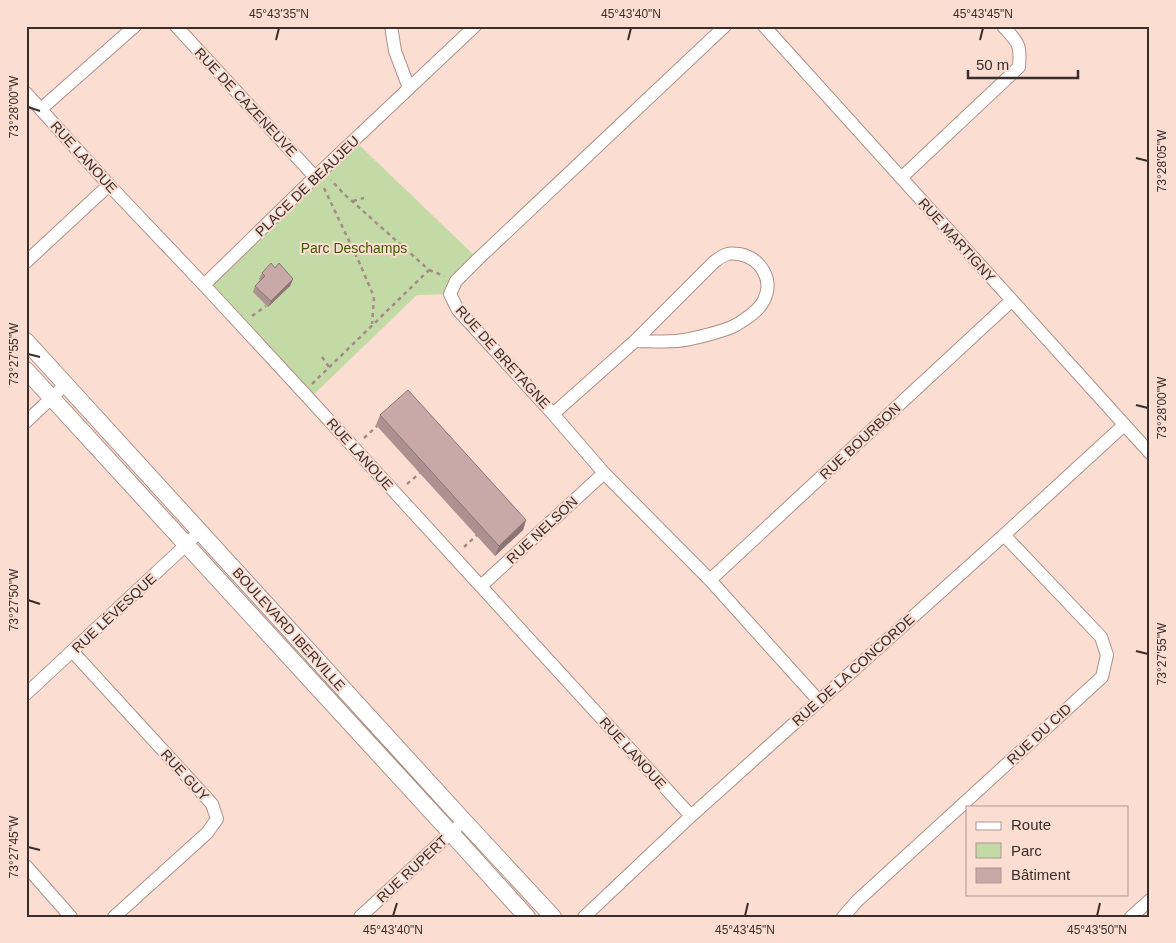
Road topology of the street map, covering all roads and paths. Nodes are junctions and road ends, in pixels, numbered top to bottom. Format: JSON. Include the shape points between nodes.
{"nodes":[{"id":1,"x":135,"y":26,"type":"edge"},
{"id":2,"x":176,"y":26,"type":"edge"},
{"id":3,"x":391,"y":26,"type":"edge"},
{"id":4,"x":475,"y":26,"type":"edge"},
{"id":5,"x":725,"y":26,"type":"edge"},
{"id":6,"x":764,"y":26,"type":"edge"},
{"id":7,"x":1003,"y":26,"type":"edge"},
{"id":8,"x":409,"y":88,"type":"junction"},
{"id":9,"x":26,"y":93,"type":"edge"},
{"id":10,"x":41,"y":109,"type":"junction"},
{"id":11,"x":900,"y":178,"type":"junction"},
{"id":12,"x":331,"y":180,"type":"dead end"},
{"id":13,"x":319,"y":182,"type":"junction"},
{"id":14,"x":109,"y":185,"type":"junction"},
{"id":15,"x":364,"y":198,"type":"dead end"},
{"id":16,"x":353,"y":202,"type":"junction"},
{"id":17,"x":26,"y":262,"type":"edge"},
{"id":18,"x":204,"y":285,"type":"junction"},
{"id":19,"x":1011,"y":301,"type":"junction"},
{"id":20,"x":266,"y":306,"type":"edge"},
{"id":21,"x":241,"y":324,"type":"junction"},
{"id":22,"x":372,"y":326,"type":"junction"},
{"id":23,"x":634,"y":340,"type":"junction"},
{"id":24,"x":26,"y":341,"type":"edge"},
{"id":25,"x":322,"y":357,"type":"dead end"},
{"id":26,"x":329,"y":367,"type":"junction"},
{"id":27,"x":26,"y":370,"type":"edge"},
{"id":28,"x":65,"y":385,"type":"junction"},
{"id":29,"x":303,"y":392,"type":"junction"},
{"id":30,"x":51,"y":398,"type":"junction"},
{"id":31,"x":553,"y":414,"type":"junction"},
{"id":32,"x":26,"y":422,"type":"edge"},
{"id":33,"x":1124,"y":425,"type":"junction"},
{"id":34,"x":377,"y":426,"type":"dead end"},
{"id":35,"x":354,"y":448,"type":"junction"},
{"id":36,"x":1150,"y":453,"type":"edge"},
{"id":37,"x":420,"y":473,"type":"edge"},
{"id":38,"x":604,"y":473,"type":"junction"},
{"id":39,"x":396,"y":494,"type":"junction"},
{"id":40,"x":200,"y":531,"type":"junction"},
{"id":41,"x":1004,"y":535,"type":"junction"},
{"id":42,"x":477,"y":536,"type":"dead end"},
{"id":43,"x":187,"y":544,"type":"junction"},
{"id":44,"x":453,"y":556,"type":"junction"},
{"id":45,"x":710,"y":580,"type":"junction"},
{"id":46,"x":481,"y":586,"type":"junction"},
{"id":47,"x":72,"y":651,"type":"junction"},
{"id":48,"x":26,"y":694,"type":"edge"},
{"id":49,"x":819,"y":701,"type":"junction"},
{"id":50,"x":691,"y":816,"type":"junction"},
{"id":51,"x":464,"y":821,"type":"junction"},
{"id":52,"x":452,"y":833,"type":"junction"},
{"id":53,"x":26,"y":866,"type":"edge"},
{"id":54,"x":1150,"y":900,"type":"edge"},
{"id":55,"x":71,"y":917,"type":"edge"},
{"id":56,"x":114,"y":917,"type":"edge"},
{"id":57,"x":360,"y":917,"type":"edge"},
{"id":58,"x":527,"y":917,"type":"edge"},
{"id":59,"x":553,"y":917,"type":"edge"},
{"id":60,"x":584,"y":917,"type":"edge"},
{"id":61,"x":843,"y":917,"type":"edge"},
{"id":62,"x":1132,"y":917,"type":"edge"}],
"edges":[{"from":1,"to":10,"type":"street"},
{"from":2,"to":13,"type":"street","name":"RUE DE CAZENEUVE"},
{"from":3,"to":8,"type":"street","via":[[395,51]]},
{"from":4,"to":8,"type":"street","name":"PLACE DE BEAUJEU"},
{"from":5,"to":31,"type":"street","name":"RUE DE BRETAGNE","via":[[478,259],[456,281],[450,294],[458,310]]},
{"from":6,"to":11,"type":"street","name":"RUE MARTIGNY"},
{"from":7,"to":11,"type":"street","via":[[1017,42],[1019,67]]},
{"from":8,"to":13,"type":"street","name":"PLACE DE BEAUJEU"},
{"from":9,"to":10,"type":"street","name":"RUE LANOUE"},
{"from":10,"to":14,"type":"street","name":"RUE LANOUE"},
{"from":11,"to":19,"type":"street","name":"RUE MARTIGNY"},
{"from":12,"to":16,"type":"path"},
{"from":13,"to":18,"type":"street","name":"PLACE DE BEAUJEU"},
{"from":13,"to":22,"type":"path","via":[[374,297]]},
{"from":14,"to":17,"type":"street"},
{"from":14,"to":18,"type":"street","name":"RUE LANOUE"},
{"from":15,"to":16,"type":"path"},
{"from":16,"to":22,"type":"path","via":[[429,270]]},
{"from":18,"to":21,"type":"street","name":"RUE LANOUE"},
{"from":19,"to":33,"type":"street","name":"RUE MARTIGNY"},
{"from":19,"to":45,"type":"street","name":"RUE BOURBON"},
{"from":20,"to":21,"type":"path"},
{"from":21,"to":29,"type":"street","name":"RUE LANOUE"},
{"from":22,"to":26,"type":"path"},
{"from":23,"to":23,"type":"street","via":[[714,262],[728,253],[753,259],[763,268],[768,280],[764,302],[734,326],[677,341]]},
{"from":23,"to":31,"type":"street"},
{"from":24,"to":28,"type":"street","name":"BOULEVARD IBERVILLE"},
{"from":25,"to":26,"type":"path"},
{"from":26,"to":29,"type":"path"},
{"from":27,"to":30,"type":"street","name":"BOULEVARD IBERVILLE"},
{"from":28,"to":30,"type":"street"},
{"from":28,"to":40,"type":"street","name":"BOULEVARD IBERVILLE"},
{"from":29,"to":35,"type":"street","name":"RUE LANOUE"},
{"from":30,"to":32,"type":"street"},
{"from":30,"to":43,"type":"street","name":"BOULEVARD IBERVILLE"},
{"from":31,"to":38,"type":"street","name":"RUE DE BRETAGNE"},
{"from":33,"to":36,"type":"street","name":"RUE MARTIGNY"},
{"from":33,"to":41,"type":"street","name":"RUE DE LA CONCORDE"},
{"from":34,"to":35,"type":"path"},
{"from":35,"to":39,"type":"street","name":"RUE LANOUE"},
{"from":37,"to":39,"type":"path"},
{"from":38,"to":45,"type":"street","name":"RUE DE BRETAGNE"},
{"from":38,"to":46,"type":"street","name":"RUE NELSON"},
{"from":39,"to":44,"type":"street","name":"RUE LANOUE"},
{"from":40,"to":43,"type":"street","name":"RUE LÉVESQUE"},
{"from":40,"to":51,"type":"street","name":"BOULEVARD IBERVILLE"},
{"from":41,"to":49,"type":"street","name":"RUE DE LA CONCORDE"},
{"from":41,"to":61,"type":"street","name":"RUE DU CID","via":[[1101,637],[1107,655],[1102,677]]},
{"from":42,"to":44,"type":"path"},
{"from":43,"to":47,"type":"street","name":"RUE LÉVESQUE"},
{"from":43,"to":52,"type":"street","name":"BOULEVARD IBERVILLE"},
{"from":44,"to":46,"type":"street","name":"RUE LANOUE"},
{"from":45,"to":49,"type":"street","name":"RUE DE BRETAGNE"},
{"from":46,"to":50,"type":"street","name":"RUE LANOUE"},
{"from":47,"to":48,"type":"street","name":"RUE LÉVESQUE"},
{"from":47,"to":56,"type":"street","name":"RUE GUY","via":[[212,804],[217,819],[207,833]]},
{"from":49,"to":50,"type":"street","name":"RUE DE LA CONCORDE"},
{"from":50,"to":60,"type":"street","name":"RUE DE LA CONCORDE"},
{"from":51,"to":52,"type":"street","name":"RUE RUPERT"},
{"from":51,"to":59,"type":"street","name":"BOULEVARD IBERVILLE"},
{"from":52,"to":57,"type":"street","name":"RUE RUPERT"},
{"from":52,"to":58,"type":"street","name":"BOULEVARD IBERVILLE"},
{"from":53,"to":55,"type":"street"},
{"from":54,"to":62,"type":"street"}]}
